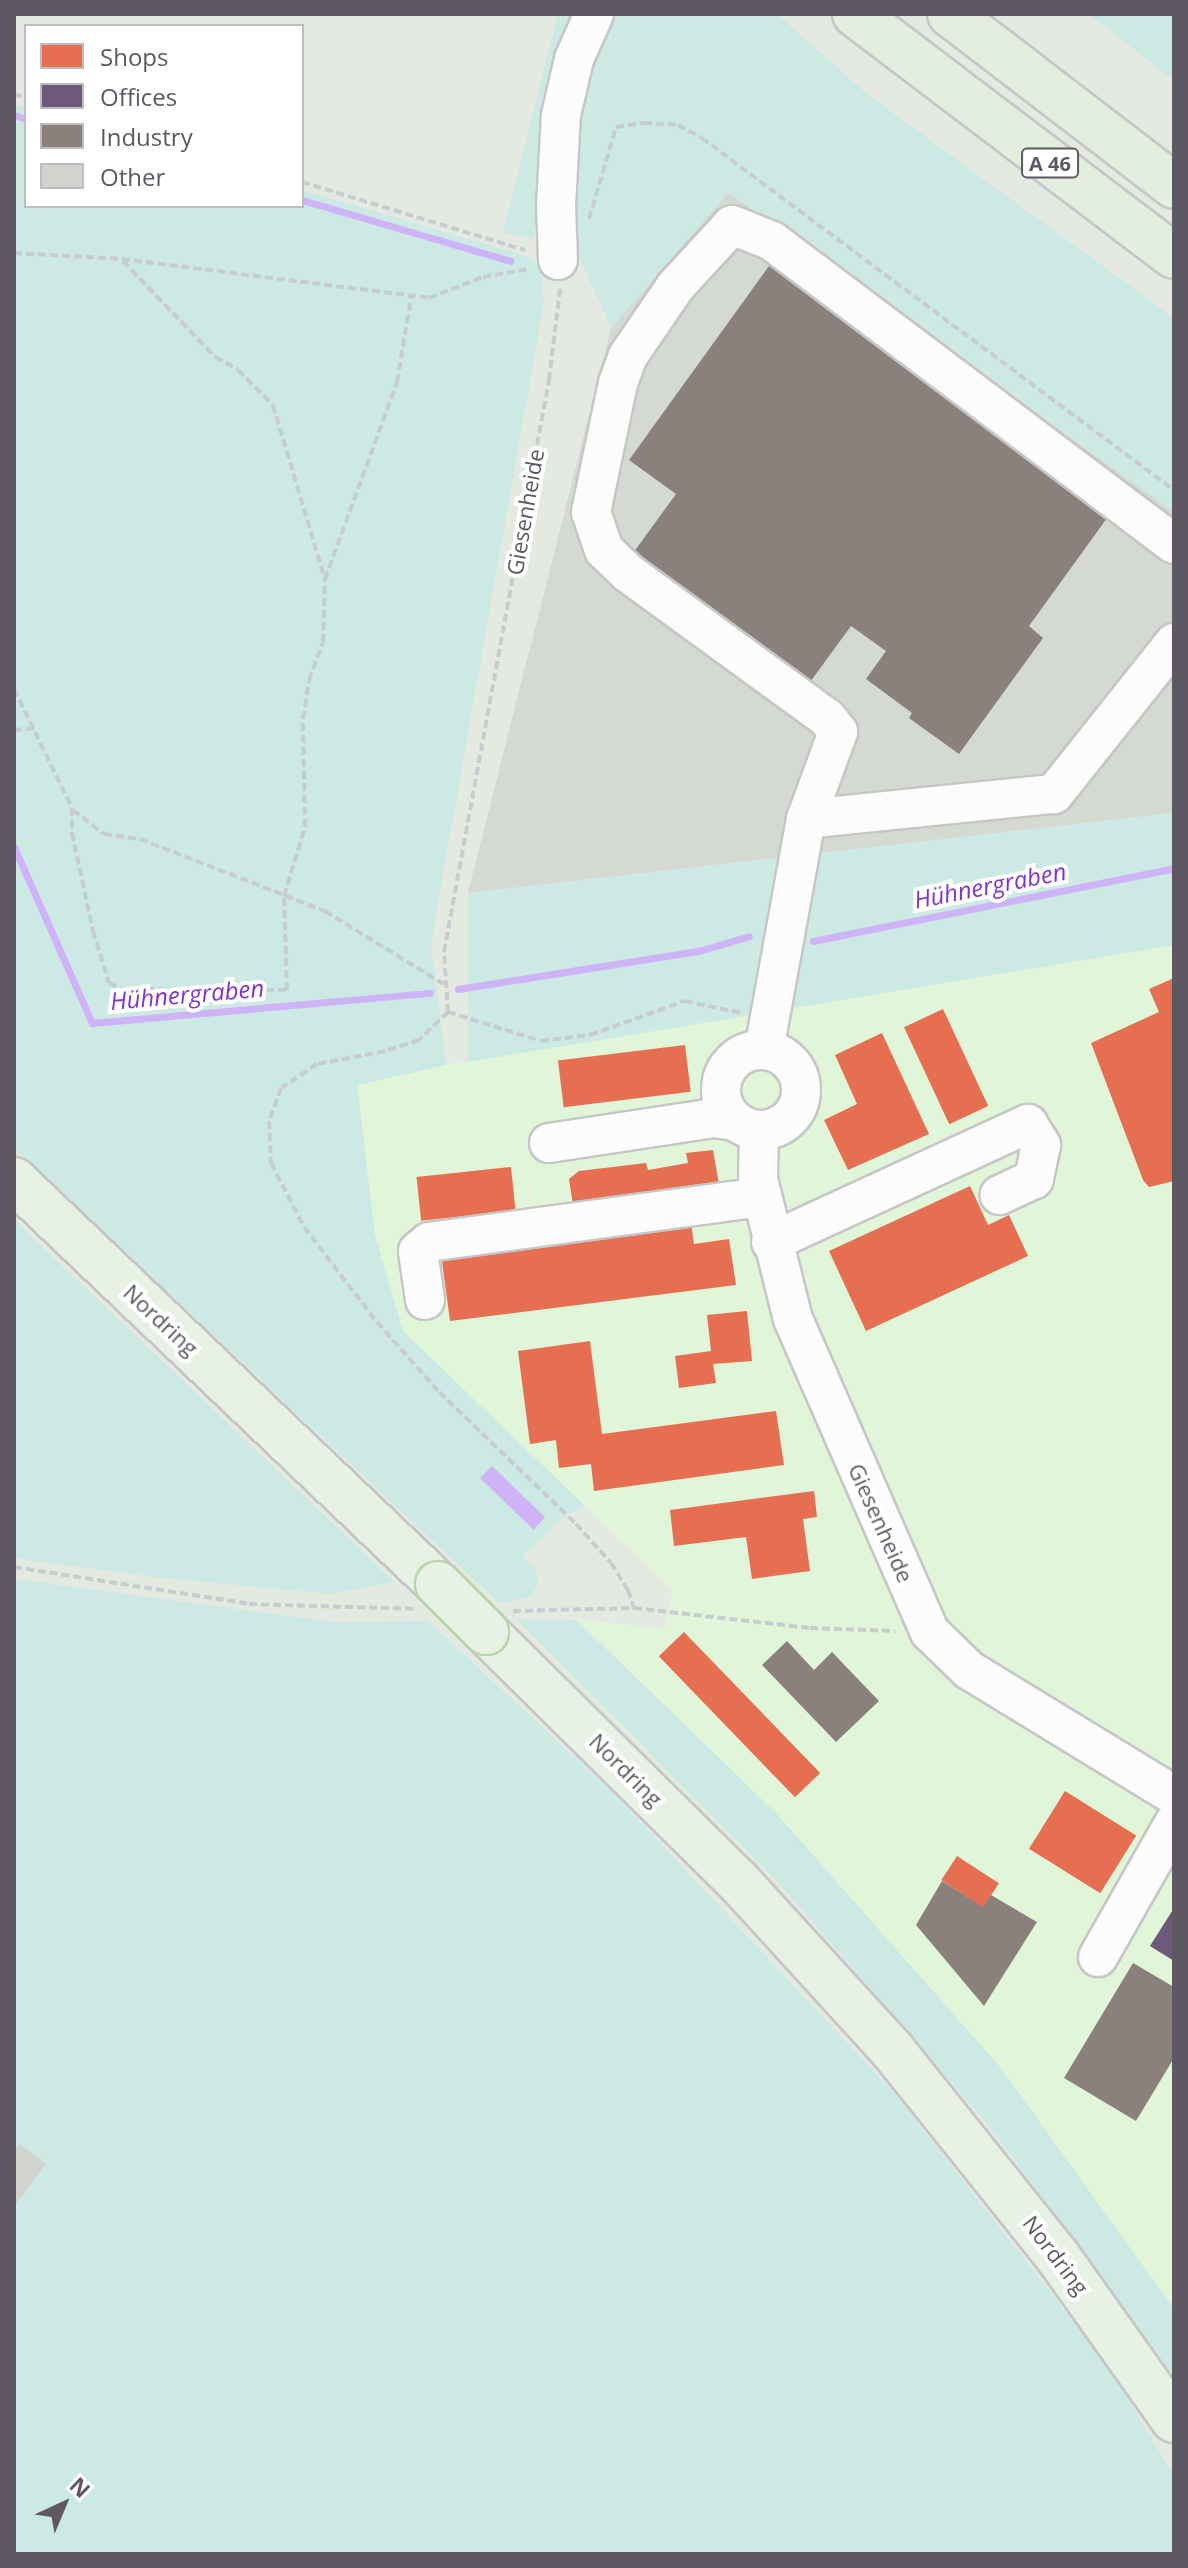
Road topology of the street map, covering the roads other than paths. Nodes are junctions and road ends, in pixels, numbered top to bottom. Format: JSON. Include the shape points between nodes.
{"nodes":[{"id":1,"x":594,"y":14,"type":"edge"},
{"id":2,"x":855,"y":14,"type":"edge"},
{"id":3,"x":950,"y":14,"type":"edge"},
{"id":4,"x":1174,"y":186,"type":"edge"},
{"id":5,"x":1174,"y":256,"type":"edge"},
{"id":6,"x":558,"y":260,"type":"road end"},
{"id":7,"x":1174,"y":544,"type":"edge"},
{"id":8,"x":1174,"y":643,"type":"edge"},
{"id":9,"x":806,"y":819,"type":"junction"},
{"id":10,"x":766,"y":1034,"type":"junction"},
{"id":11,"x":747,"y":1126,"type":"junction"},
{"id":12,"x":549,"y":1143,"type":"dead end"},
{"id":13,"x":14,"y":1180,"type":"edge"},
{"id":14,"x":999,"y":1195,"type":"dead end"},
{"id":15,"x":762,"y":1197,"type":"junction"},
{"id":16,"x":771,"y":1242,"type":"junction"},
{"id":17,"x":425,"y":1300,"type":"dead end"},
{"id":18,"x":1174,"y":1795,"type":"edge"},
{"id":19,"x":1174,"y":1823,"type":"edge"},
{"id":20,"x":1098,"y":1957,"type":"dead end"},
{"id":21,"x":1174,"y":2420,"type":"edge"}],
"edges":[{"from":1,"to":6,"type":"street","via":[[574,59],[561,115]]},
{"from":2,"to":5,"type":"highway","number":"A 46"},
{"from":3,"to":4,"type":"highway","number":"A 46"},
{"from":7,"to":9,"type":"street","via":[[772,241],[732,225],[675,287],[628,356],[591,512],[604,550],[628,573],[827,718],[838,732]]},
{"from":8,"to":9,"type":"street","via":[[1054,794]]},
{"from":9,"to":10,"type":"street"},
{"from":10,"to":11,"type":"street","via":[[723,1075],[722,1100]]},
{"from":10,"to":11,"type":"street","via":[[801,1086],[794,1113],[785,1123]]},
{"from":11,"to":12,"type":"street","via":[[714,1118]]},
{"from":11,"to":15,"type":"street","name":"Giesenheide"},
{"from":13,"to":21,"type":"main road","name":"Nordring","bridge":true,"via":[[430,1596],[497,1621],[893,2051],[1058,2257]]},
{"from":14,"to":16,"type":"street","via":[[1034,1179],[1041,1145],[1028,1124]]},
{"from":15,"to":16,"type":"street","name":"Giesenheide"},
{"from":15,"to":17,"type":"street","via":[[421,1244]]},
{"from":16,"to":18,"type":"street","name":"Giesenheide","via":[[810,1364],[930,1632],[969,1670]]},
{"from":19,"to":20,"type":"street"}]}
